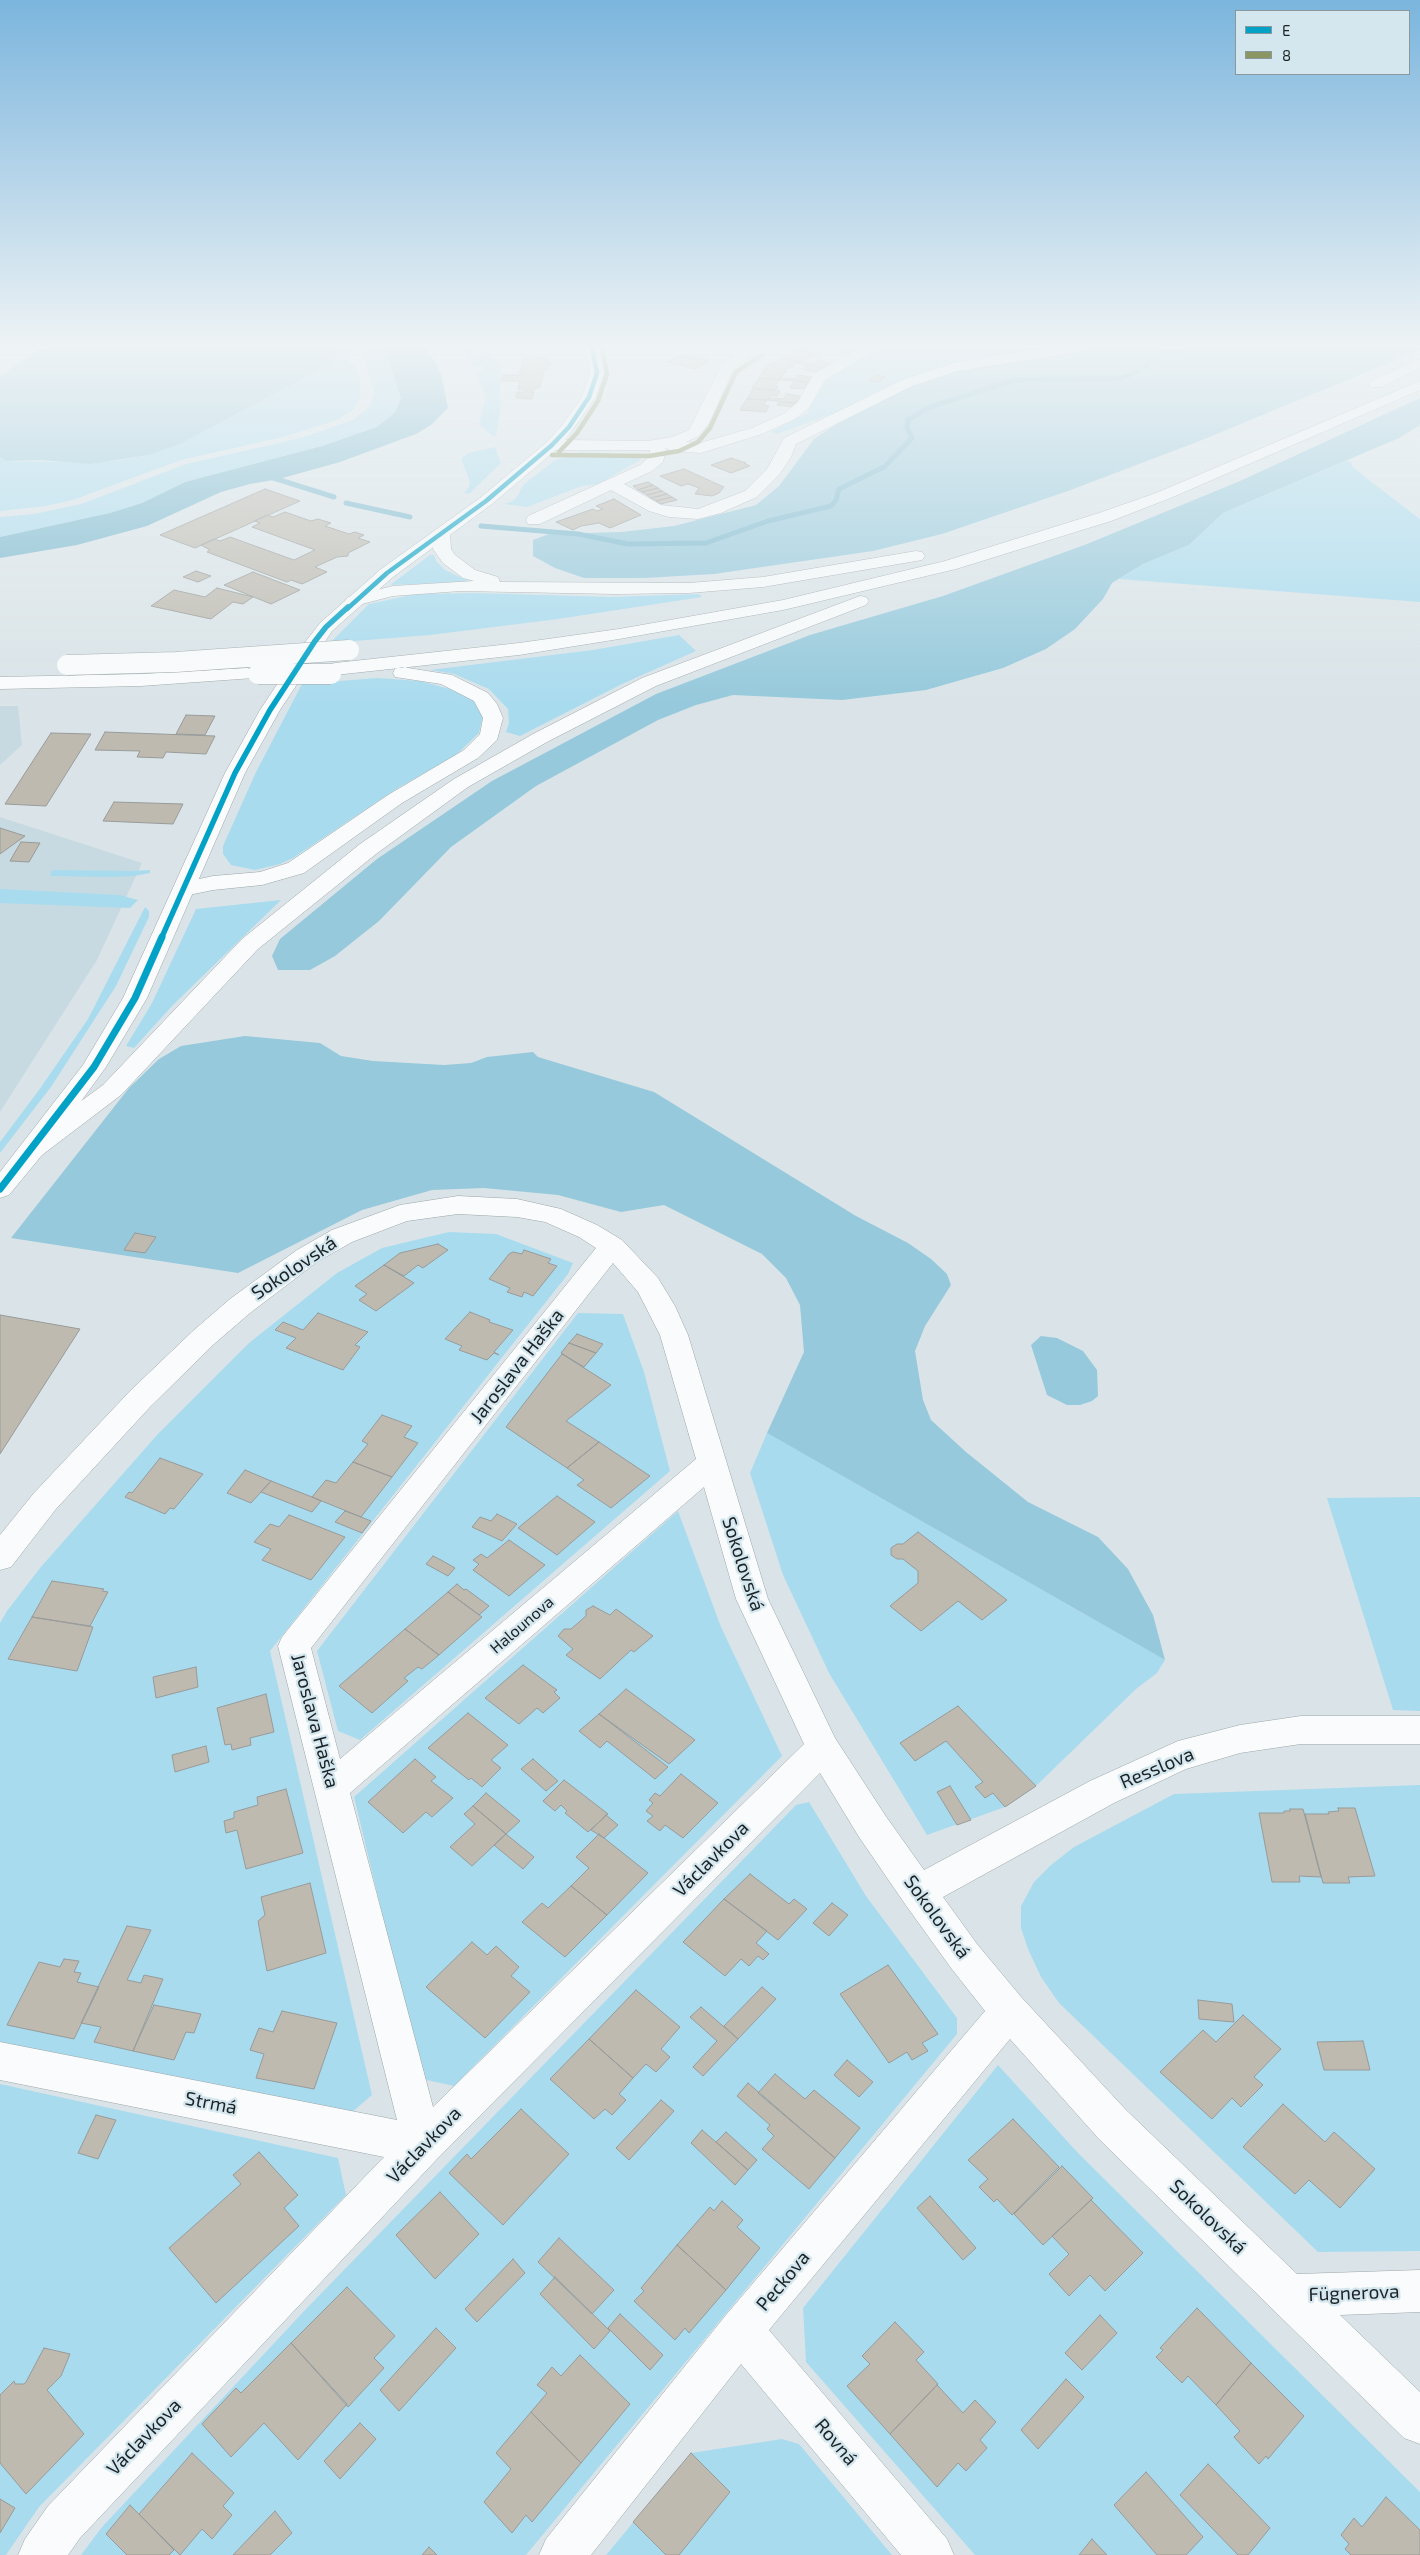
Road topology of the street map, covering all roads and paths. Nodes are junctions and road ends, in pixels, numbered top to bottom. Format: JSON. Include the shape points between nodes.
{"nodes":[{"id":1,"x":527,"y":466,"type":"edge"},
{"id":2,"x":647,"y":466,"type":"edge"},
{"id":3,"x":777,"y":466,"type":"edge"},
{"id":4,"x":1231,"y":466,"type":"edge"},
{"id":5,"x":611,"y":484,"type":"junction"},
{"id":6,"x":1125,"y":492,"type":"dead end"},
{"id":7,"x":534,"y":520,"type":"dead end"},
{"id":8,"x":442,"y":533,"type":"junction"},
{"id":9,"x":942,"y":554,"type":"junction"},
{"id":10,"x":516,"y":586,"type":"junction"},
{"id":11,"x":354,"y":600,"type":"junction"},
{"id":12,"x":0,"y":666,"type":"edge"},
{"id":13,"x":333,"y":671,"type":"junction"},
{"id":14,"x":0,"y":683,"type":"edge"},
{"id":15,"x":368,"y":849,"type":"junction"},
{"id":16,"x":184,"y":889,"type":"junction"},
{"id":17,"x":33,"y":1149,"type":"junction"},
{"id":18,"x":0,"y":1189,"type":"edge"},
{"id":19,"x":612,"y":1246,"type":"junction"},
{"id":20,"x":712,"y":1462,"type":"junction"},
{"id":21,"x":0,"y":1558,"type":"edge"},
{"id":22,"x":1420,"y":1730,"type":"edge"},
{"id":23,"x":823,"y":1748,"type":"junction"},
{"id":24,"x":332,"y":1787,"type":"junction"},
{"id":25,"x":918,"y":1892,"type":"junction"},
{"id":26,"x":1009,"y":2011,"type":"junction"},
{"id":27,"x":0,"y":2061,"type":"edge"},
{"id":28,"x":423,"y":2146,"type":"junction"},
{"id":29,"x":1420,"y":2291,"type":"edge"},
{"id":30,"x":1288,"y":2295,"type":"junction"},
{"id":31,"x":742,"y":2330,"type":"junction"},
{"id":32,"x":1420,"y":2422,"type":"edge"},
{"id":33,"x":41,"y":2555,"type":"edge"},
{"id":34,"x":562,"y":2555,"type":"edge"},
{"id":35,"x":931,"y":2555,"type":"edge"}],
"edges":[{"from":1,"to":8,"type":"main road"},
{"from":2,"to":5,"type":"main road"},
{"from":3,"to":5,"type":"main road","via":[[751,494],[698,514],[655,508]]},
{"from":4,"to":9,"type":"main road","via":[[1162,496],[1071,528]]},
{"from":5,"to":7,"type":"main road"},
{"from":6,"to":9,"type":"main road"},
{"from":8,"to":10,"type":"main road","via":[[442,549],[457,567],[469,574]]},
{"from":8,"to":11,"type":"main road"},
{"from":9,"to":10,"type":"main road","via":[[763,582],[690,588]]},
{"from":9,"to":12,"type":"main road","bridge":true,"via":[[763,593],[618,618],[452,640],[176,662]]},
{"from":9,"to":13,"type":"main road","via":[[783,605],[619,634]]},
{"from":9,"to":15,"type":"main road","via":[[805,623],[706,658],[600,706],[461,784]]},
{"from":10,"to":11,"type":"main road","via":[[432,587]]},
{"from":11,"to":16,"type":"main road","via":[[315,642],[270,710],[235,773]]},
{"from":13,"to":14,"type":"main road","bridge":true},
{"from":13,"to":16,"type":"main road","via":[[412,674],[459,684],[487,704],[493,718],[490,736],[471,754],[395,799],[296,868],[262,878]]},
{"from":15,"to":16,"type":"main road","via":[[292,889],[271,894],[229,899]]},
{"from":15,"to":17,"type":"main road","via":[[250,944],[112,1090]]},
{"from":16,"to":17,"type":"main road","via":[[135,998],[94,1067]]},
{"from":17,"to":18,"type":"main road"},
{"from":19,"to":20,"type":"main road","name":"Sokolovská","via":[[648,1285],[661,1306],[674,1335]]},
{"from":19,"to":21,"type":"main road","name":"Sokolovská","via":[[552,1215],[485,1204],[426,1208],[400,1214],[342,1236],[271,1281],[204,1337],[140,1399],[45,1501]]},
{"from":19,"to":24,"type":"main road","name":"Jaroslava Haška","via":[[294,1646]]},
{"from":20,"to":23,"type":"main road","name":"Sokolovská","via":[[752,1599]]},
{"from":20,"to":24,"type":"main road","name":"Halounova"},
{"from":22,"to":25,"type":"main road","name":"Resslova","via":[[1302,1730],[1240,1739],[1178,1756],[1102,1792]]},
{"from":23,"to":25,"type":"main road","name":"Sokolovská"},
{"from":23,"to":28,"type":"main road","name":"Václavkova"},
{"from":24,"to":28,"type":"main road","name":"Jaroslava Haška"},
{"from":25,"to":26,"type":"main road","name":"Sokolovská"},
{"from":26,"to":30,"type":"main road","name":"Sokolovská","via":[[1112,2124]]},
{"from":26,"to":31,"type":"main road","name":"Peckova"},
{"from":27,"to":28,"type":"main road","name":"Strmá"},
{"from":28,"to":33,"type":"main road","name":"Václavkova","via":[[64,2522]]},
{"from":29,"to":30,"type":"main road","name":"Fügnerova"},
{"from":30,"to":32,"type":"main road","name":"Sokolovská"},
{"from":31,"to":34,"type":"main road","name":"Peckova"},
{"from":31,"to":35,"type":"main road","name":"Rovná"}]}
